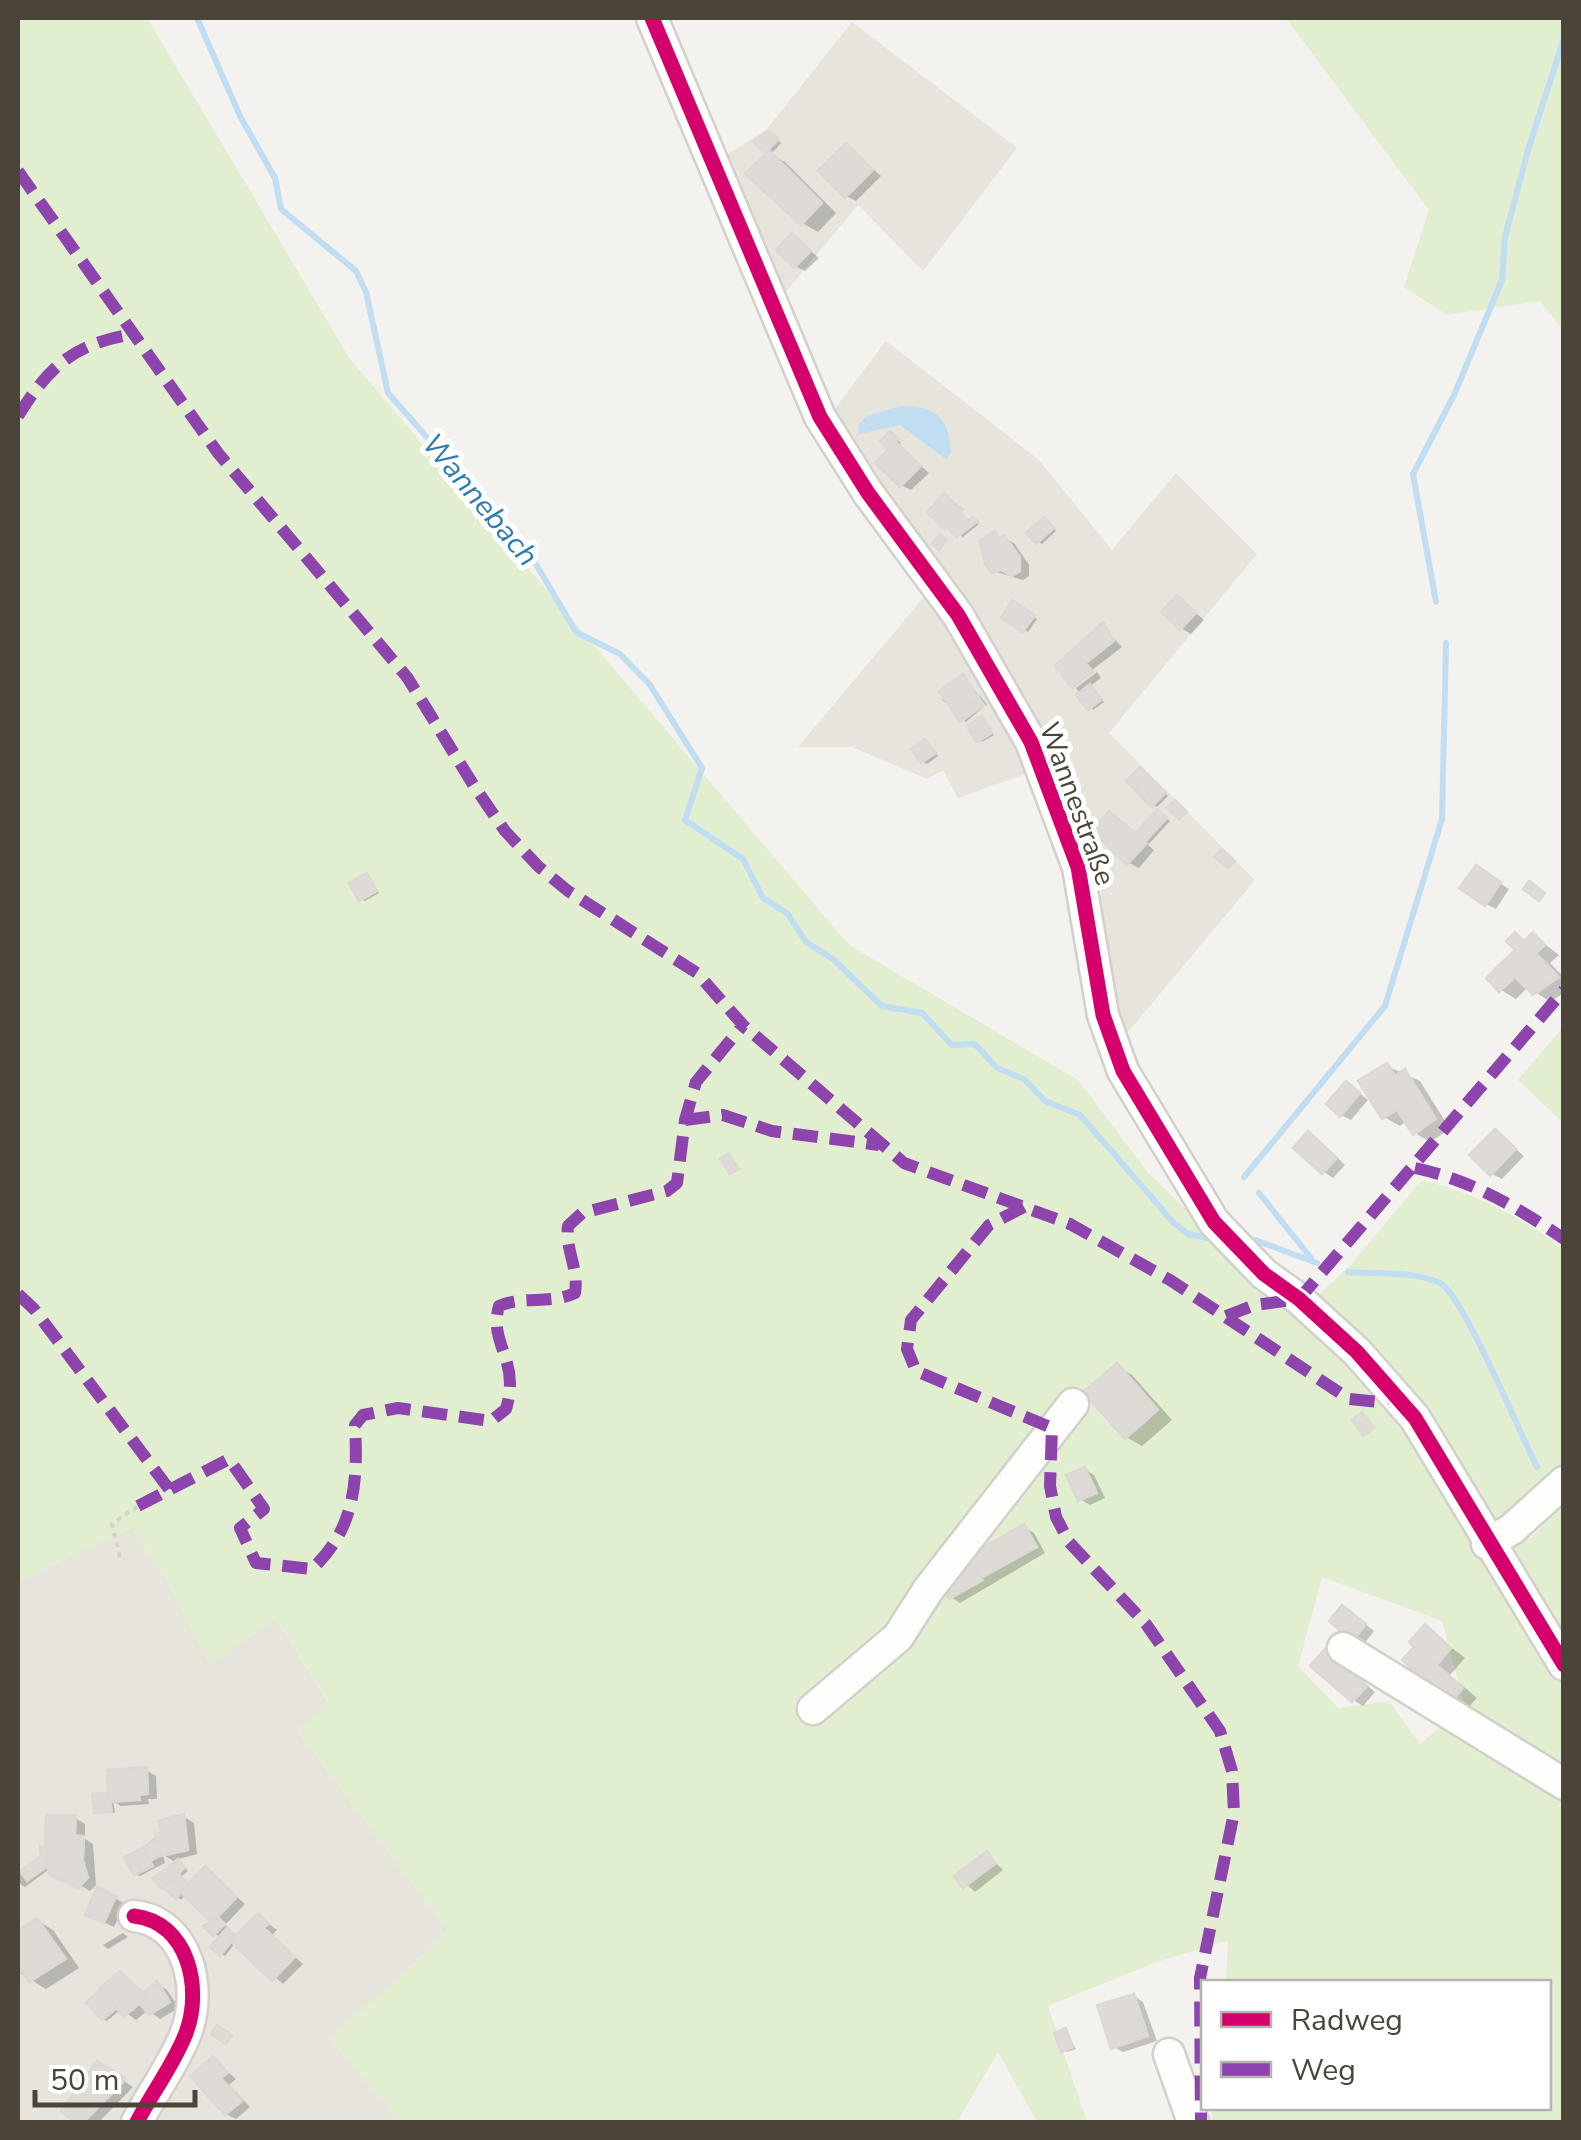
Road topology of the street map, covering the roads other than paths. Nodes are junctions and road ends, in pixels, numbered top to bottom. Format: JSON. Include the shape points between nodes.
{"nodes":[{"id":1,"x":652,"y":18,"type":"edge"},
{"id":2,"x":1073,"y":1404,"type":"dead end"},
{"id":3,"x":1564,"y":1482,"type":"edge"},
{"id":4,"x":1487,"y":1544,"type":"junction"},
{"id":5,"x":1343,"y":1648,"type":"dead end"},
{"id":6,"x":1564,"y":1664,"type":"edge"},
{"id":7,"x":813,"y":1709,"type":"dead end"},
{"id":8,"x":1564,"y":1784,"type":"edge"},
{"id":9,"x":134,"y":1916,"type":"dead end"},
{"id":10,"x":1168,"y":2054,"type":"dead end"},
{"id":11,"x":136,"y":2122,"type":"edge"},
{"id":12,"x":1193,"y":2122,"type":"edge"}],
"edges":[{"from":1,"to":4,"type":"street","name":"Wannestraße","via":[[820,418],[958,615],[1031,742],[1078,867],[1103,1014],[1123,1071],[1214,1222],[1396,1395]]},
{"from":2,"to":7,"type":"street","via":[[898,1637]]},
{"from":3,"to":4,"type":"street"},
{"from":4,"to":6,"type":"street","name":"Wannestraße"},
{"from":5,"to":8,"type":"street"},
{"from":9,"to":11,"type":"street","via":[[169,1928],[190,1970],[192,1998],[187,2032]]},
{"from":10,"to":12,"type":"street"}]}
